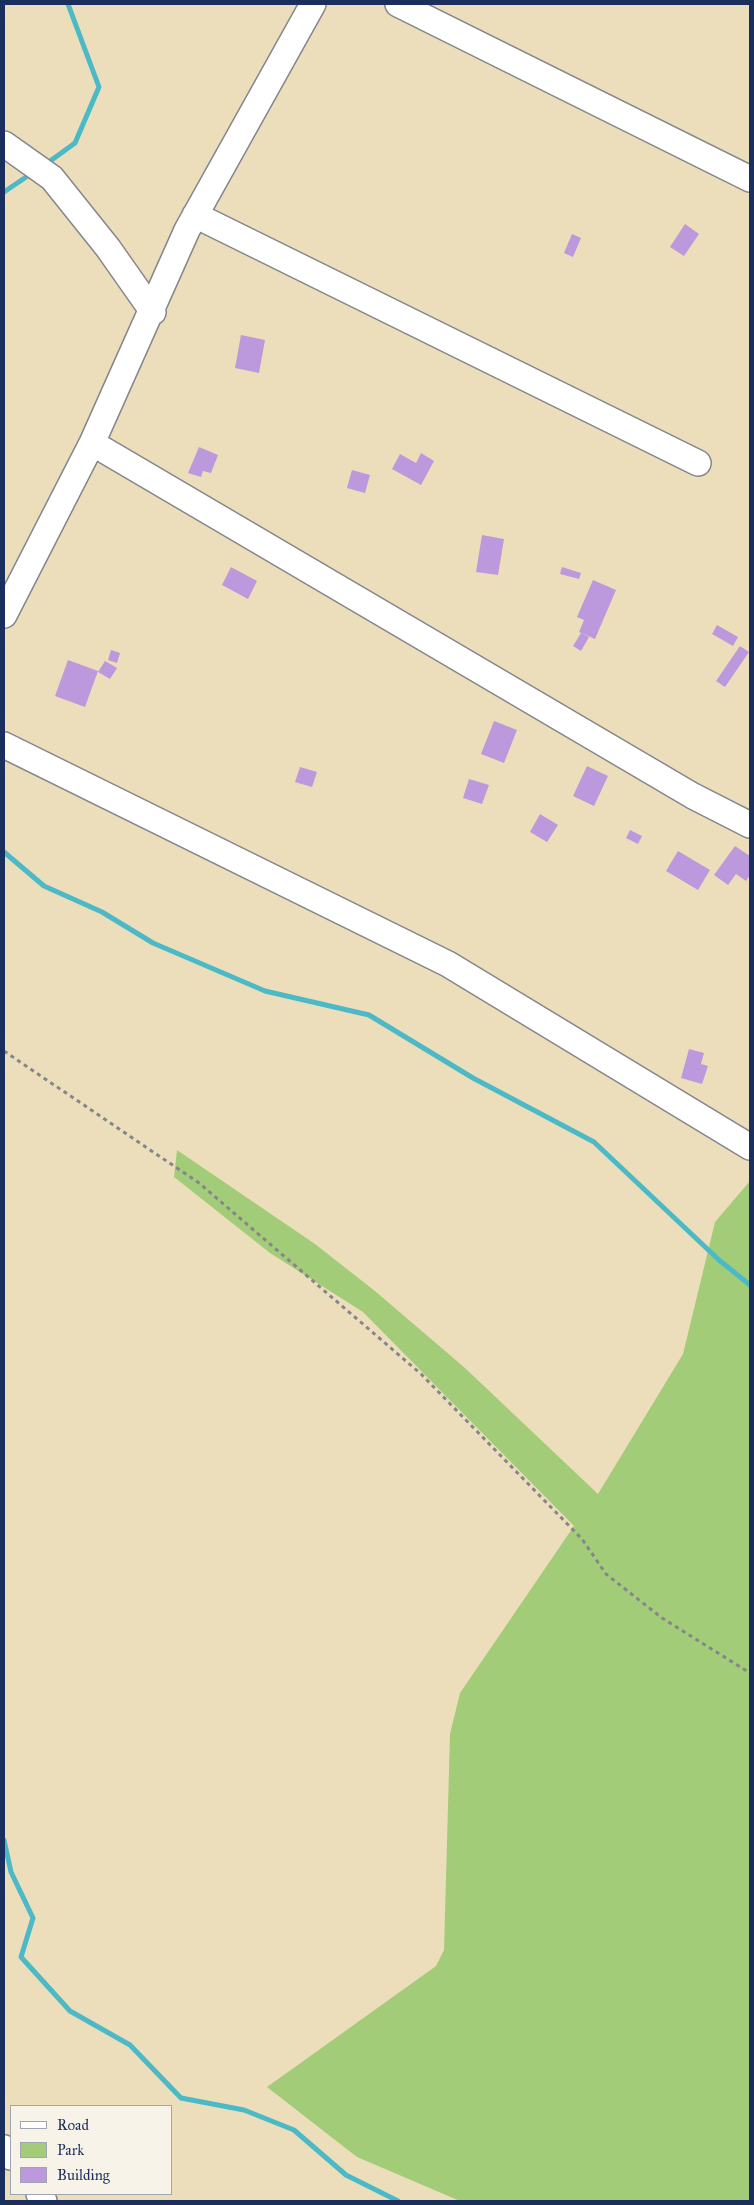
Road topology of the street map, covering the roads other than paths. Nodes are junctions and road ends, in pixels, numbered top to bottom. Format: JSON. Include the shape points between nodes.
{"nodes":[{"id":1,"x":313,"y":4,"type":"edge"},
{"id":2,"x":398,"y":4,"type":"edge"},
{"id":3,"x":4,"y":144,"type":"edge"},
{"id":4,"x":750,"y":179,"type":"edge"},
{"id":5,"x":196,"y":215,"type":"junction"},
{"id":6,"x":153,"y":312,"type":"junction"},
{"id":7,"x":92,"y":443,"type":"junction"},
{"id":8,"x":698,"y":463,"type":"dead end"},
{"id":9,"x":4,"y":615,"type":"edge"},
{"id":10,"x":4,"y":744,"type":"edge"},
{"id":11,"x":750,"y":825,"type":"edge"},
{"id":12,"x":750,"y":1146,"type":"edge"}],
"edges":[{"from":1,"to":5,"type":"street"},
{"from":2,"to":4,"type":"street"},
{"from":3,"to":6,"type":"street","via":[[52,178],[108,248]]},
{"from":5,"to":6,"type":"street"},
{"from":5,"to":8,"type":"street"},
{"from":6,"to":7,"type":"street"},
{"from":7,"to":9,"type":"street"},
{"from":7,"to":11,"type":"street","via":[[693,796]]},
{"from":10,"to":12,"type":"street","via":[[448,964]]}]}
